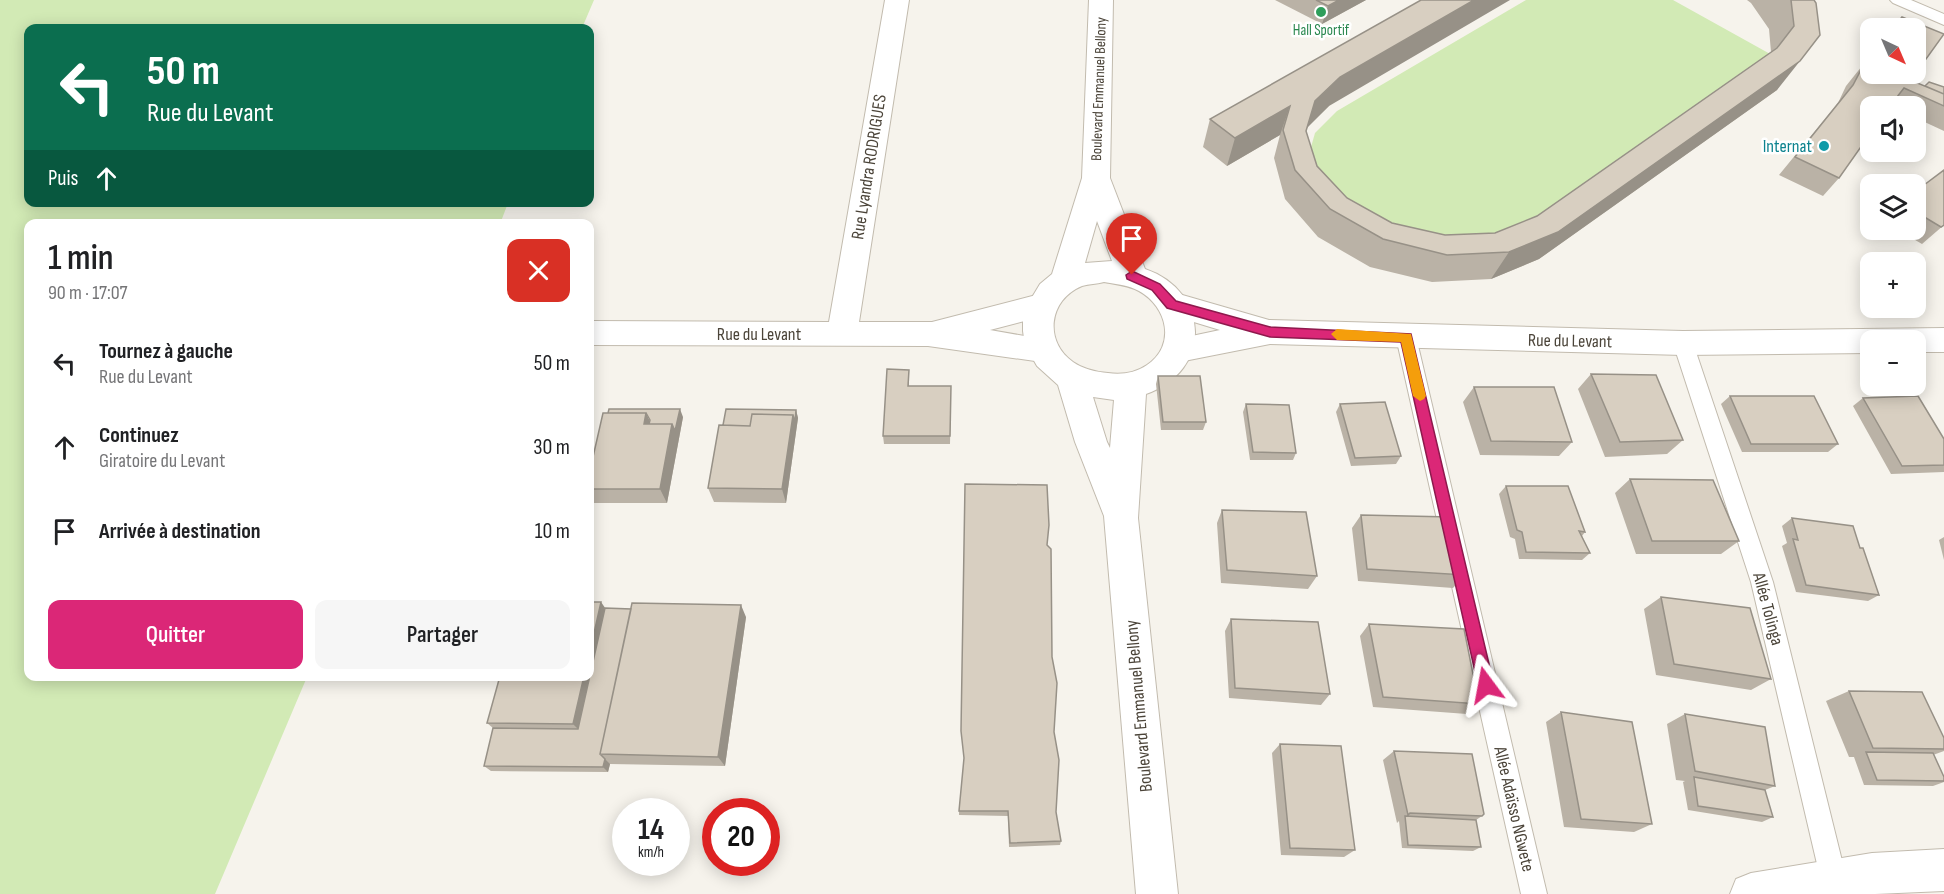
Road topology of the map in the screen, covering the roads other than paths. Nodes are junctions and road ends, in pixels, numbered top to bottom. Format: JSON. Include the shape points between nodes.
{"nodes":[{"id":1,"x":897,"y":0,"type":"edge"},
{"id":2,"x":1101,"y":0,"type":"edge"},
{"id":3,"x":1898,"y":0,"type":"edge"},
{"id":4,"x":1944,"y":20,"type":"edge"},
{"id":5,"x":1096,"y":178,"type":"junction"},
{"id":6,"x":1132,"y":275,"type":"junction"},
{"id":7,"x":1065,"y":281,"type":"junction"},
{"id":8,"x":1172,"y":304,"type":"junction"},
{"id":9,"x":1040,"y":306,"type":"junction"},
{"id":10,"x":1270,"y":332,"type":"junction"},
{"id":11,"x":594,"y":333,"type":"edge"},
{"id":12,"x":928,"y":334,"type":"junction"},
{"id":13,"x":842,"y":335,"type":"junction"},
{"id":14,"x":1406,"y":337,"type":"junction"},
{"id":15,"x":1926,"y":339,"type":"edge"},
{"id":16,"x":1944,"y":339,"type":"edge"},
{"id":17,"x":1860,"y":341,"type":"edge"},
{"id":18,"x":1683,"y":343,"type":"junction"},
{"id":19,"x":1042,"y":350,"type":"junction"},
{"id":20,"x":1179,"y":350,"type":"junction"},
{"id":21,"x":1071,"y":376,"type":"junction"},
{"id":22,"x":1131,"y":386,"type":"junction"},
{"id":23,"x":1121,"y":518,"type":"junction"},
{"id":24,"x":1944,"y":870,"type":"edge"},
{"id":25,"x":1834,"y":881,"type":"junction"},
{"id":26,"x":1157,"y":894,"type":"edge"},
{"id":27,"x":1534,"y":894,"type":"edge"},
{"id":28,"x":1751,"y":894,"type":"edge"}],
"edges":[{"from":1,"to":13,"type":"street","name":"Rue Lyandra RODRIGUES"},
{"from":2,"to":5,"type":"street","name":"Boulevard Emmanuel Bellony"},
{"from":3,"to":4,"type":"lane"},
{"from":5,"to":6,"type":"street","name":"Boulevard Emmanuel Bellony"},
{"from":5,"to":7,"type":"street","name":"Boulevard Emmanuel Bellony"},
{"from":6,"to":7,"type":"street","via":[[1104,272]]},
{"from":6,"to":8,"type":"street","via":[[1156,287]]},
{"from":7,"to":9,"type":"street"},
{"from":8,"to":10,"type":"street","name":"Rue du Levant"},
{"from":8,"to":20,"type":"street","via":[[1182,327]]},
{"from":9,"to":12,"type":"street","name":"Rue du Levant"},
{"from":9,"to":19,"type":"street","via":[[1036,327]]},
{"from":10,"to":14,"type":"street","name":"Rue du Levant"},
{"from":10,"to":20,"type":"street","name":"Rue du Levant"},
{"from":11,"to":13,"type":"street","name":"Rue du Levant"},
{"from":12,"to":13,"type":"street","name":"Rue du Levant"},
{"from":12,"to":19,"type":"street","name":"Rue du Levant"},
{"from":14,"to":18,"type":"street","name":"Rue du Levant"},
{"from":14,"to":27,"type":"lane","name":"Allée Adaïsso NGwete"},
{"from":15,"to":16,"type":"street"},
{"from":17,"to":18,"type":"street","name":"Rue du Levant"},
{"from":18,"to":25,"type":"lane","name":"Allée Tolinga","via":[[1762,582]]},
{"from":19,"to":21,"type":"street"},
{"from":20,"to":22,"type":"street","via":[[1166,369]]},
{"from":21,"to":22,"type":"street","via":[[1114,387]]},
{"from":21,"to":23,"type":"street","name":"Boulevard Emmanuel Bellony","via":[[1091,442]]},
{"from":22,"to":23,"type":"street","name":"Boulevard Emmanuel Bellony"},
{"from":23,"to":26,"type":"street","name":"Boulevard Emmanuel Bellony"},
{"from":24,"to":25,"type":"street","via":[[1919,869]]},
{"from":25,"to":28,"type":"street"}]}
